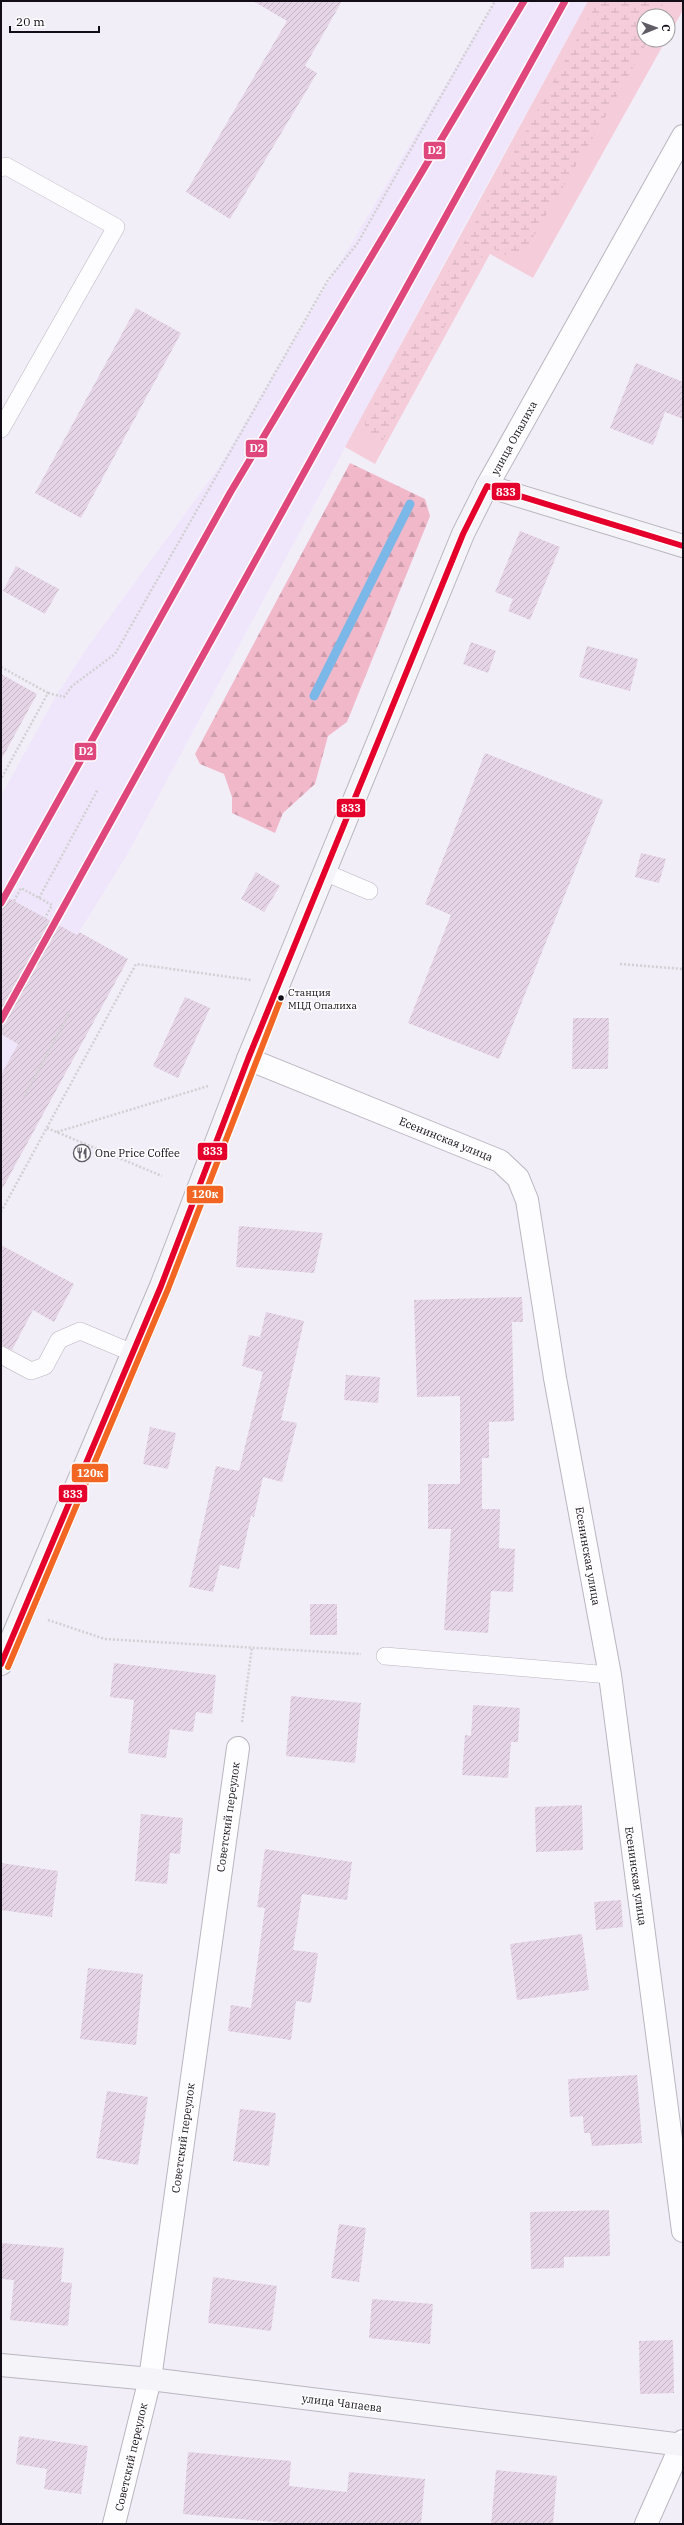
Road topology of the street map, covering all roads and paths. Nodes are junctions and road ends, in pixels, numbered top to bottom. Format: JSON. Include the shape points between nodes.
{"nodes":[{"id":1,"x":495,"y":1,"type":"edge"},
{"id":2,"x":683,"y":136,"type":"edge"},
{"id":3,"x":1,"y":168,"type":"edge"},
{"id":4,"x":1,"y":429,"type":"edge"},
{"id":5,"x":487,"y":486,"type":"junction"},
{"id":6,"x":683,"y":546,"type":"edge"},
{"id":7,"x":1,"y":667,"type":"edge"},
{"id":8,"x":48,"y":693,"type":"junction"},
{"id":9,"x":1,"y":779,"type":"edge"},
{"id":10,"x":98,"y":789,"type":"dead end"},
{"id":11,"x":324,"y":872,"type":"junction"},
{"id":12,"x":368,"y":891,"type":"dead end"},
{"id":13,"x":39,"y":898,"type":"junction"},
{"id":14,"x":14,"y":901,"type":"dead end"},
{"id":15,"x":45,"y":918,"type":"dead end"},
{"id":16,"x":620,"y":964,"type":"dead end"},
{"id":17,"x":683,"y":969,"type":"edge"},
{"id":18,"x":251,"y":980,"type":"dead end"},
{"id":19,"x":70,"y":1012,"type":"dead end"},
{"id":20,"x":248,"y":1059,"type":"junction"},
{"id":21,"x":208,"y":1086,"type":"dead end"},
{"id":22,"x":24,"y":1097,"type":"dead end"},
{"id":23,"x":47,"y":1128,"type":"junction"},
{"id":24,"x":57,"y":1132,"type":"junction"},
{"id":25,"x":162,"y":1176,"type":"dead end"},
{"id":26,"x":1,"y":1212,"type":"edge"},
{"id":27,"x":133,"y":1353,"type":"junction"},
{"id":28,"x":1,"y":1355,"type":"edge"},
{"id":29,"x":44,"y":1618,"type":"dead end"},
{"id":30,"x":252,"y":1647,"type":"junction"},
{"id":31,"x":385,"y":1656,"type":"joint"},
{"id":32,"x":1,"y":1664,"type":"edge"},
{"id":33,"x":610,"y":1676,"type":"junction"},
{"id":34,"x":238,"y":1748,"type":"joint"},
{"id":35,"x":683,"y":2231,"type":"edge"},
{"id":36,"x":1,"y":2364,"type":"edge"},
{"id":37,"x":150,"y":2378,"type":"junction"},
{"id":38,"x":682,"y":2443,"type":"edge"},
{"id":39,"x":114,"y":2524,"type":"edge"},
{"id":40,"x":646,"y":2524,"type":"edge"}],
"edges":[{"from":1,"to":8,"type":"path","via":[[357,244],[324,287],[115,654],[72,686],[64,697]]},
{"from":2,"to":5,"type":"street","name":"улица Опалиха"},
{"from":3,"to":4,"type":"lane","via":[[6,166],[116,227]]},
{"from":5,"to":6,"type":"street"},
{"from":5,"to":11,"type":"street","name":"улица Опалиха","via":[[463,534]]},
{"from":7,"to":8,"type":"path"},
{"from":8,"to":9,"type":"path"},
{"from":10,"to":13,"type":"path"},
{"from":11,"to":12,"type":"lane"},
{"from":11,"to":20,"type":"street","name":"улица Опалиха"},
{"from":13,"to":14,"type":"path","via":[[21,888]]},
{"from":13,"to":15,"type":"path","via":[[52,905]]},
{"from":16,"to":17,"type":"path"},
{"from":18,"to":23,"type":"path","via":[[136,964]]},
{"from":19,"to":22,"type":"path"},
{"from":20,"to":27,"type":"street","name":"улица Опалиха"},
{"from":20,"to":33,"type":"street","name":"Есенинская улица","via":[[500,1162],[518,1178],[526,1200],[555,1378]]},
{"from":21,"to":24,"type":"path"},
{"from":23,"to":24,"type":"path"},
{"from":23,"to":26,"type":"path"},
{"from":24,"to":25,"type":"path"},
{"from":27,"to":28,"type":"lane","via":[[80,1331],[59,1340],[45,1366],[31,1371]]},
{"from":27,"to":32,"type":"street","name":"улица Опалиха"},
{"from":29,"to":30,"type":"path","via":[[105,1639]]},
{"from":30,"to":31,"type":"path"},
{"from":30,"to":34,"type":"path"},
{"from":31,"to":33,"type":"lane"},
{"from":33,"to":35,"type":"street","name":"Есенинская улица"},
{"from":34,"to":37,"type":"street","name":"Советский переулок"},
{"from":36,"to":37,"type":"street","name":"улица Чапаева"},
{"from":37,"to":38,"type":"street","name":"улица Чапаева"},
{"from":37,"to":39,"type":"street","name":"Советский переулок"},
{"from":38,"to":40,"type":"street"}]}
